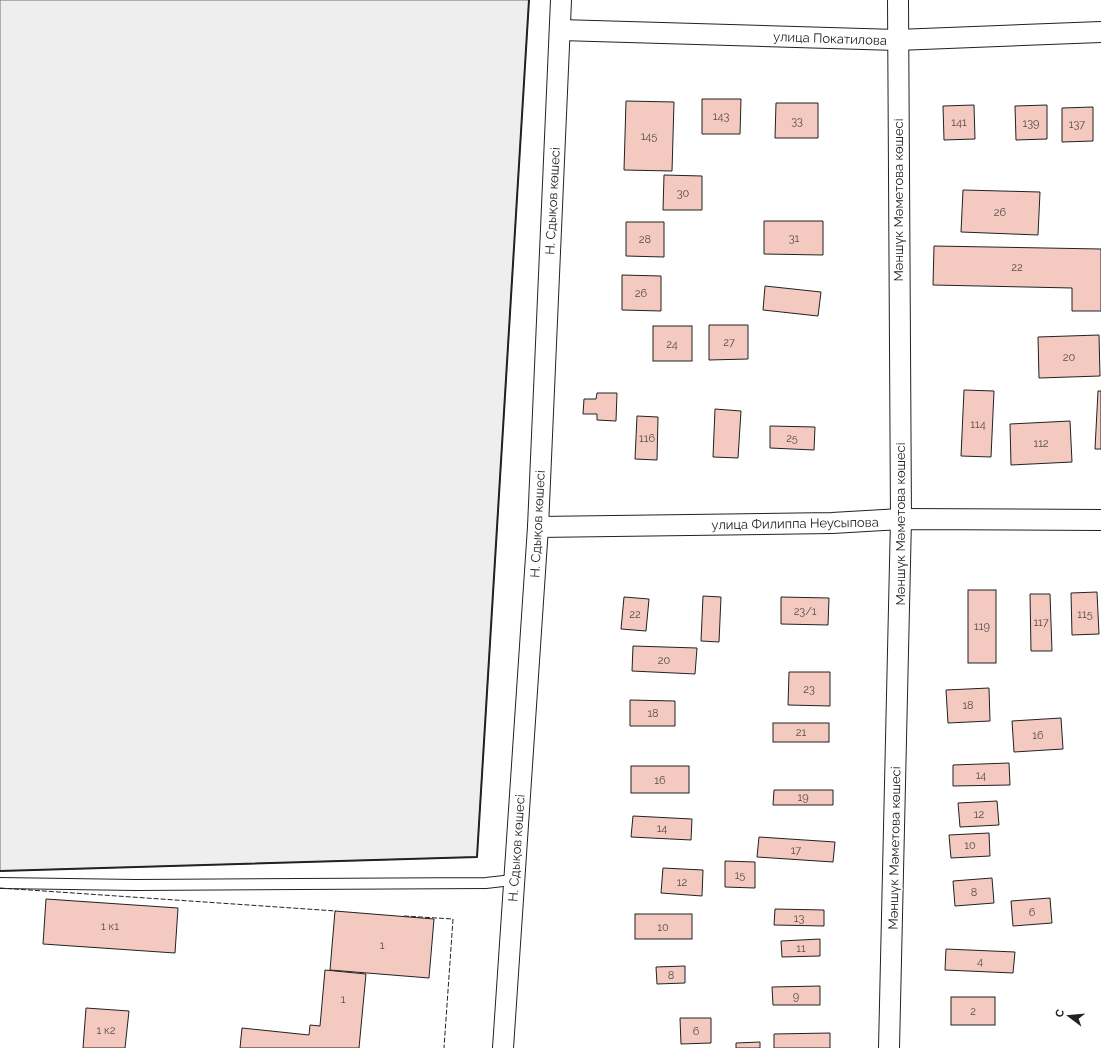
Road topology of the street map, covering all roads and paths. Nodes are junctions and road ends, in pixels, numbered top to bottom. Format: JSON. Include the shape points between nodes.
{"nodes":[{"id":1,"x":561,"y":0,"type":"edge"},
{"id":2,"x":898,"y":0,"type":"edge"},
{"id":3,"x":560,"y":30,"type":"junction"},
{"id":4,"x":1101,"y":32,"type":"edge"},
{"id":5,"x":897,"y":40,"type":"junction"},
{"id":6,"x":901,"y":519,"type":"junction"},
{"id":7,"x":1101,"y":520,"type":"edge"},
{"id":8,"x":538,"y":527,"type":"junction"},
{"id":9,"x":513,"y":880,"type":"junction"},
{"id":10,"x":0,"y":884,"type":"edge"},
{"id":11,"x":503,"y":1048,"type":"edge"},
{"id":12,"x":889,"y":1048,"type":"edge"}],
"edges":[{"from":1,"to":3,"type":"street","name":"Н. Сдықов көшесі"},
{"from":2,"to":5,"type":"street","name":"Мәншүк Мәметова көшесі"},
{"from":3,"to":5,"type":"street","name":"улица Покатилова"},
{"from":3,"to":8,"type":"street","name":"Н. Сдықов көшесі"},
{"from":4,"to":5,"type":"street","name":"улица Покатилова"},
{"from":5,"to":6,"type":"street","name":"Мәншүк Мәметова көшесі"},
{"from":6,"to":7,"type":"street","name":"улица Филиппа Неусыпова"},
{"from":6,"to":8,"type":"street","name":"улица Филиппа Неусыпова","via":[[832,523]]},
{"from":6,"to":12,"type":"street","name":"Мәншүк Мәметова көшесі"},
{"from":8,"to":9,"type":"street","name":"Н. Сдықов көшесі"},
{"from":9,"to":10,"type":"lane","via":[[486,883]]},
{"from":9,"to":11,"type":"street","name":"Н. Сдықов көшесі"}]}
